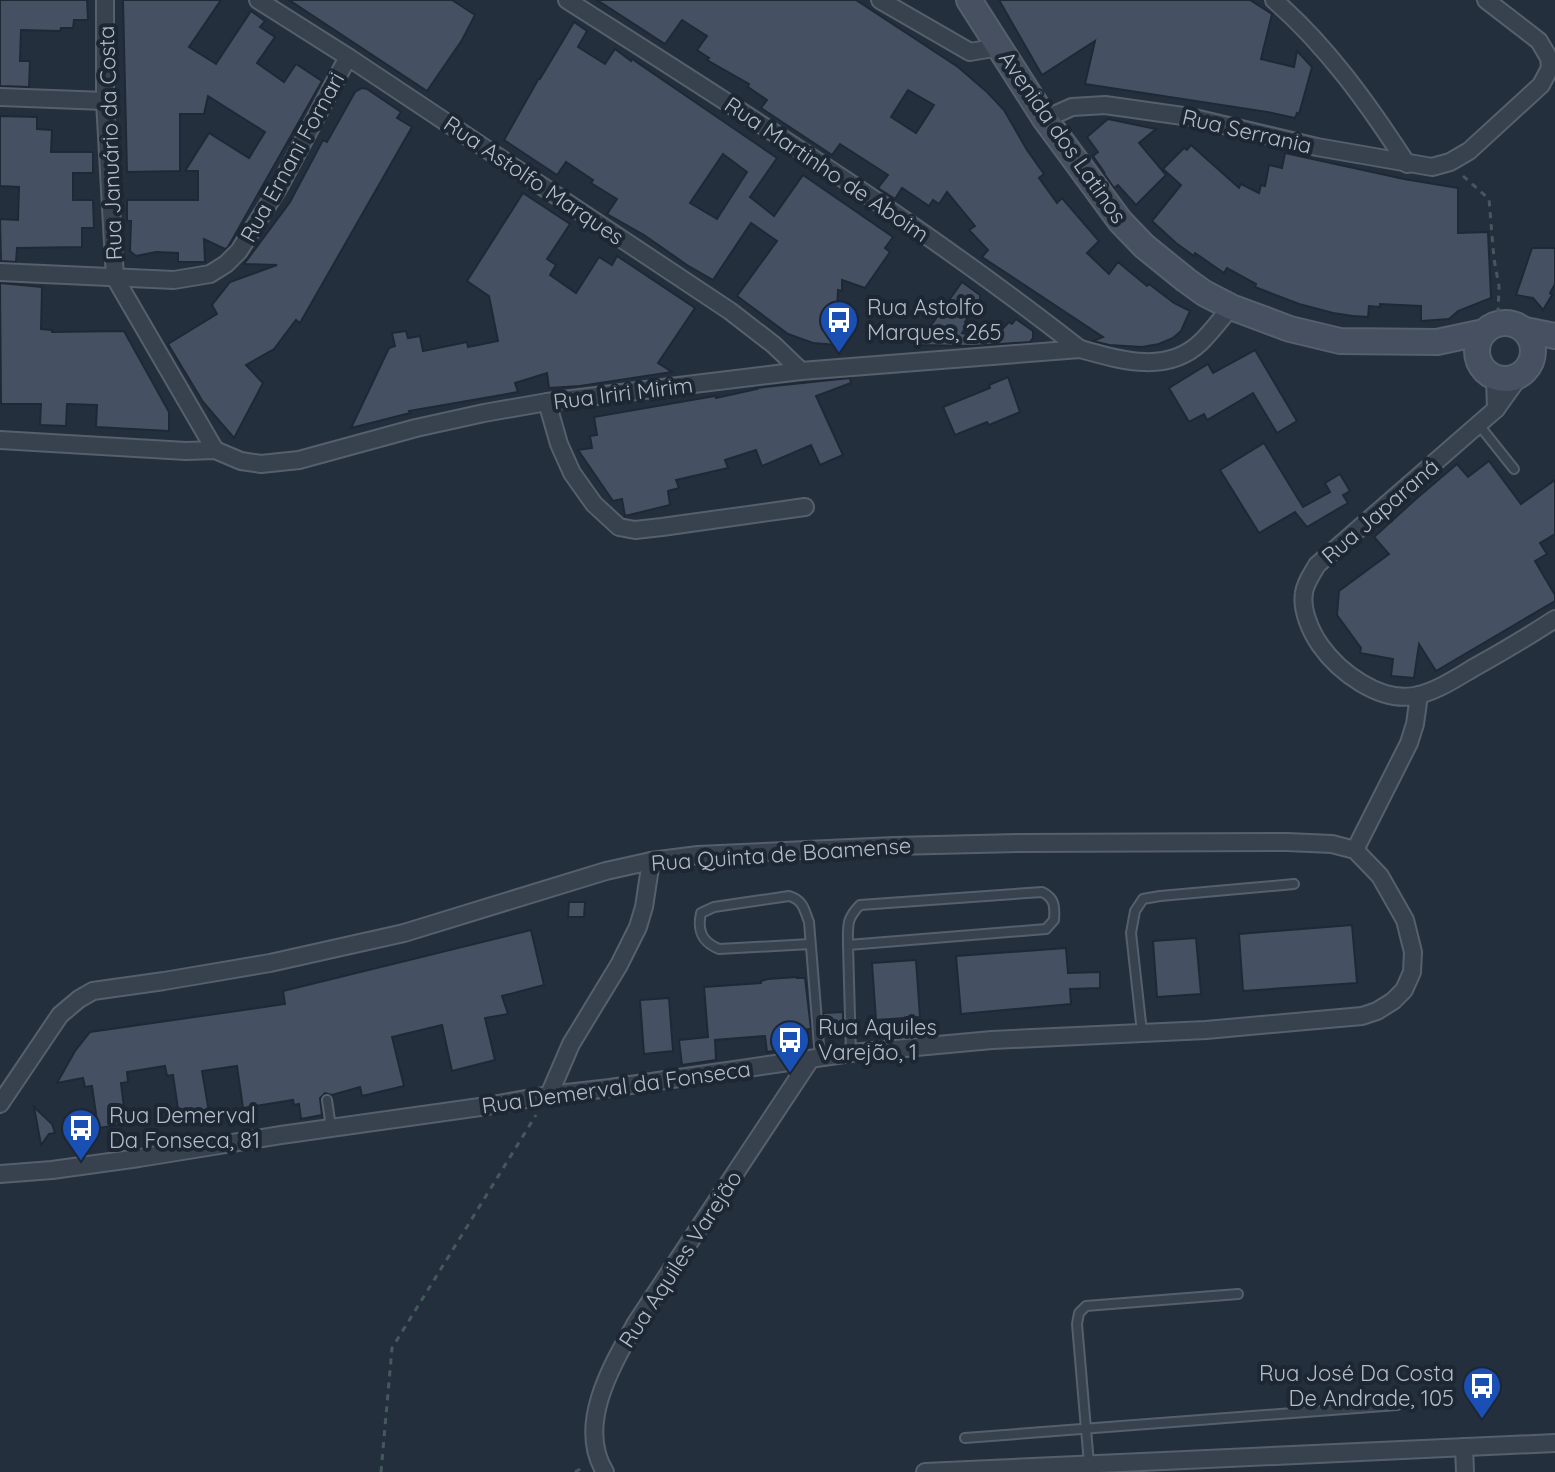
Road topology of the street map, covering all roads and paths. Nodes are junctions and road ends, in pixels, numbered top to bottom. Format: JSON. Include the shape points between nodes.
{"nodes":[{"id":1,"x":105,"y":0,"type":"edge"},
{"id":2,"x":258,"y":0,"type":"edge"},
{"id":3,"x":567,"y":0,"type":"edge"},
{"id":4,"x":880,"y":0,"type":"edge"},
{"id":5,"x":969,"y":0,"type":"edge"},
{"id":6,"x":1274,"y":0,"type":"edge"},
{"id":7,"x":1486,"y":0,"type":"edge"},
{"id":8,"x":999,"y":47,"type":"junction"},
{"id":9,"x":348,"y":57,"type":"junction"},
{"id":10,"x":0,"y":97,"type":"edge"},
{"id":11,"x":105,"y":101,"type":"junction"},
{"id":12,"x":1045,"y":119,"type":"junction"},
{"id":13,"x":1450,"y":162,"type":"junction"},
{"id":14,"x":1407,"y":164,"type":"junction"},
{"id":15,"x":0,"y":272,"type":"edge"},
{"id":16,"x":115,"y":278,"type":"junction"},
{"id":17,"x":1231,"y":307,"type":"junction"},
{"id":18,"x":1491,"y":328,"type":"junction"},
{"id":19,"x":1525,"y":330,"type":"junction"},
{"id":20,"x":1555,"y":338,"type":"edge"},
{"id":21,"x":1437,"y":342,"type":"junction"},
{"id":22,"x":1080,"y":349,"type":"junction"},
{"id":23,"x":1526,"y":368,"type":"junction"},
{"id":24,"x":801,"y":371,"type":"junction"},
{"id":25,"x":1489,"y":371,"type":"junction"},
{"id":26,"x":547,"y":402,"type":"junction"},
{"id":27,"x":1496,"y":409,"type":"junction"},
{"id":28,"x":1478,"y":424,"type":"junction"},
{"id":29,"x":0,"y":440,"type":"edge"},
{"id":30,"x":215,"y":450,"type":"junction"},
{"id":31,"x":1514,"y":469,"type":"dead end"},
{"id":32,"x":805,"y":507,"type":"dead end"},
{"id":33,"x":1555,"y":619,"type":"edge"},
{"id":34,"x":1419,"y":695,"type":"junction"},
{"id":35,"x":1355,"y":850,"type":"junction"},
{"id":36,"x":651,"y":861,"type":"junction"},
{"id":37,"x":1294,"y":884,"type":"dead end"},
{"id":38,"x":810,"y":944,"type":"junction"},
{"id":39,"x":848,"y":945,"type":"junction"},
{"id":40,"x":1142,"y":1032,"type":"junction"},
{"id":41,"x":851,"y":1053,"type":"junction"},
{"id":42,"x":815,"y":1059,"type":"junction"},
{"id":43,"x":549,"y":1095,"type":"junction"},
{"id":44,"x":327,"y":1100,"type":"dead end"},
{"id":45,"x":0,"y":1104,"type":"edge"},
{"id":46,"x":331,"y":1127,"type":"junction"},
{"id":47,"x":0,"y":1174,"type":"edge"},
{"id":48,"x":1238,"y":1294,"type":"dead end"},
{"id":49,"x":1397,"y":1405,"type":"dead end"},
{"id":50,"x":1086,"y":1428,"type":"junction"},
{"id":51,"x":965,"y":1438,"type":"dead end"},
{"id":52,"x":1555,"y":1443,"type":"edge"},
{"id":53,"x":1464,"y":1447,"type":"junction"},
{"id":54,"x":1089,"y":1465,"type":"junction"},
{"id":55,"x":1170,"y":1466,"type":"edge"},
{"id":56,"x":944,"y":1471,"type":"edge"},
{"id":57,"x":381,"y":1472,"type":"edge"},
{"id":58,"x":605,"y":1472,"type":"edge"},
{"id":59,"x":925,"y":1472,"type":"edge"},
{"id":60,"x":1465,"y":1472,"type":"edge"}],
"edges":[{"from":1,"to":11,"type":"street","name":"Rua Januário da Costa"},
{"from":2,"to":9,"type":"street","name":"Rua Astolfo Marques"},
{"from":3,"to":22,"type":"street","name":"Rua Martinho de Aboim","via":[[917,229]]},
{"from":4,"to":8,"type":"street","via":[[970,52]]},
{"from":5,"to":8,"type":"main road","name":"Avenida dos Latinos"},
{"from":6,"to":14,"type":"street","via":[[1323,49]]},
{"from":7,"to":13,"type":"street","via":[[1539,41],[1550,68],[1529,97]]},
{"from":8,"to":12,"type":"main road","name":"Avenida dos Latinos"},
{"from":9,"to":16,"type":"street","name":"Rua Ernani Fornari","via":[[279,187],[226,264],[210,274],[174,280]]},
{"from":9,"to":24,"type":"street","name":"Rua Astolfo Marques","via":[[730,311]]},
{"from":10,"to":11,"type":"street"},
{"from":11,"to":16,"type":"street","name":"Rua Januário da Costa"},
{"from":12,"to":14,"type":"street","name":"Rua Serrania","via":[[1072,107],[1105,105],[1190,117]]},
{"from":12,"to":17,"type":"main road","name":"Avenida dos Latinos","via":[[1144,246]]},
{"from":13,"to":14,"type":"street","name":"Rua Serrania","via":[[1432,167]]},
{"from":13,"to":18,"type":"path","via":[[1489,199],[1499,286]]},
{"from":15,"to":16,"type":"street","name":"Rua Ernani Fornari"},
{"from":16,"to":30,"type":"street","name":"Rua Januário da Costa"},
{"from":17,"to":21,"type":"main road","name":"Avenida dos Latinos","via":[[1340,341]]},
{"from":17,"to":22,"type":"street","name":"Rua Iriri Mirim","via":[[1200,343],[1174,358],[1146,363]]},
{"from":18,"to":19,"type":"main road","name":"Avenida dos Latinos","via":[[1516,324]]},
{"from":18,"to":21,"type":"main road","name":"Avenida dos Latinos"},
{"from":18,"to":25,"type":"main road","via":[[1477,347],[1478,358]]},
{"from":19,"to":20,"type":"main road","name":"Avenida dos Latinos"},
{"from":19,"to":23,"type":"main road","via":[[1533,345]]},
{"from":20,"to":23,"type":"main road","name":"Avenida dos Latinos"},
{"from":21,"to":25,"type":"main road","name":"Avenida dos Latinos"},
{"from":22,"to":24,"type":"street","name":"Rua Iriri Mirim"},
{"from":23,"to":25,"type":"main road","via":[[1503,379]]},
{"from":23,"to":27,"type":"street","name":"Rua Japaraná"},
{"from":24,"to":26,"type":"street","name":"Rua Iriri Mirim"},
{"from":25,"to":27,"type":"street"},
{"from":26,"to":30,"type":"street","name":"Rua Iriri Mirim","via":[[416,428],[299,460],[261,464]]},
{"from":26,"to":32,"type":"street","via":[[572,473],[619,527],[635,530]]},
{"from":27,"to":28,"type":"street","name":"Rua Japaraná"},
{"from":28,"to":31,"type":"lane"},
{"from":28,"to":34,"type":"street","name":"Rua Japaraná","via":[[1317,565],[1303,594],[1317,640],[1345,673],[1371,688]]},
{"from":29,"to":30,"type":"street","name":"Rua Iriri Mirim"},
{"from":33,"to":34,"type":"street"},
{"from":34,"to":35,"type":"street","via":[[1409,743]]},
{"from":35,"to":36,"type":"street","name":"Rua Quinta de Boamense","via":[[1287,842],[1021,843]]},
{"from":35,"to":40,"type":"street","name":"Rua Demerval da Fonseca","via":[[1380,876],[1405,920],[1412,972],[1393,1001],[1362,1016]]},
{"from":36,"to":43,"type":"street","via":[[638,927],[571,1044]]},
{"from":36,"to":45,"type":"street","name":"Rua Quinta de Boamense","via":[[404,933],[270,963],[93,991],[60,1015]]},
{"from":37,"to":40,"type":"lane","via":[[1143,899],[1131,933]]},
{"from":38,"to":38,"type":"lane","via":[[719,949],[701,936],[701,913],[789,896],[802,902]]},
{"from":38,"to":42,"type":"lane"},
{"from":39,"to":39,"type":"lane","via":[[1046,929],[1054,920],[1054,902],[1042,892],[860,905],[847,923]]},
{"from":39,"to":41,"type":"lane"},
{"from":40,"to":41,"type":"street","name":"Rua Demerval da Fonseca"},
{"from":41,"to":42,"type":"street","name":"Rua Demerval da Fonseca"},
{"from":42,"to":43,"type":"street","name":"Rua Demerval da Fonseca"},
{"from":42,"to":58,"type":"street","name":"Rua Aquiles Varejão","via":[[611,1367],[596,1412],[597,1459]]},
{"from":43,"to":46,"type":"street","name":"Rua Demerval da Fonseca"},
{"from":43,"to":57,"type":"path","via":[[392,1348]]},
{"from":44,"to":46,"type":"lane"},
{"from":46,"to":47,"type":"street","name":"Rua Demerval da Fonseca"},
{"from":48,"to":50,"type":"lane","via":[[1086,1306],[1077,1324]]},
{"from":49,"to":50,"type":"lane"},
{"from":50,"to":51,"type":"lane"},
{"from":50,"to":54,"type":"lane"},
{"from":52,"to":53,"type":"street"},
{"from":53,"to":55,"type":"street"},
{"from":53,"to":60,"type":"street"},
{"from":54,"to":55,"type":"street"},
{"from":54,"to":56,"type":"street"},
{"from":56,"to":59,"type":"street"}]}
